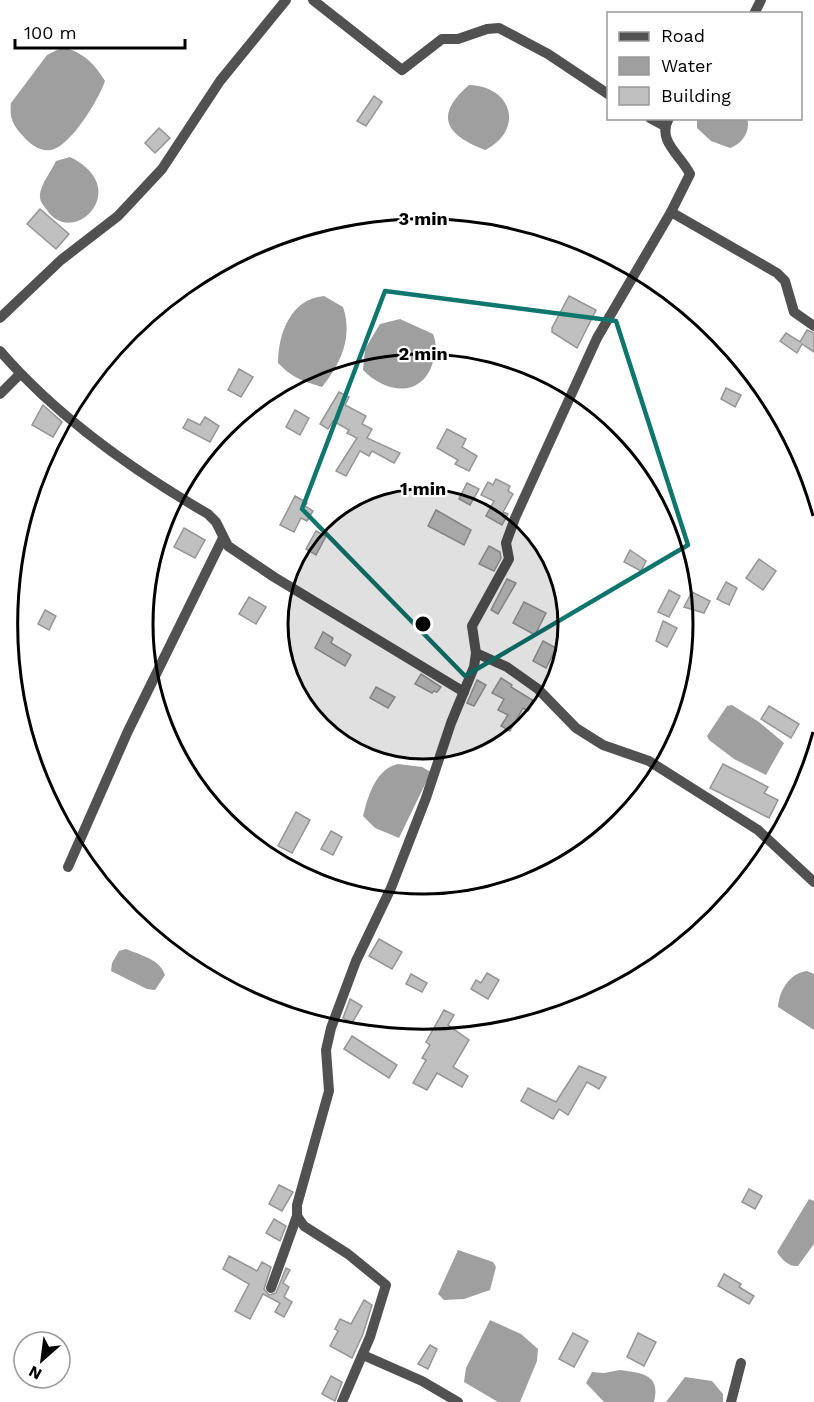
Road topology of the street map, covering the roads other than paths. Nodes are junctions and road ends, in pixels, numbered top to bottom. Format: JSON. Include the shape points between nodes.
{"nodes":[{"id":1,"x":286,"y":0,"type":"edge"},
{"id":2,"x":313,"y":0,"type":"edge"},
{"id":3,"x":607,"y":93,"type":"edge"},
{"id":4,"x":667,"y":122,"type":"edge"},
{"id":5,"x":671,"y":212,"type":"junction"},
{"id":6,"x":0,"y":318,"type":"edge"},
{"id":7,"x":814,"y":326,"type":"edge"},
{"id":8,"x":0,"y":351,"type":"edge"},
{"id":9,"x":20,"y":374,"type":"junction"},
{"id":10,"x":0,"y":394,"type":"edge"},
{"id":11,"x":223,"y":538,"type":"junction"},
{"id":12,"x":476,"y":653,"type":"junction"},
{"id":13,"x":464,"y":692,"type":"junction"},
{"id":14,"x":68,"y":867,"type":"dead end"},
{"id":15,"x":814,"y":882,"type":"edge"},
{"id":16,"x":297,"y":1216,"type":"junction"},
{"id":17,"x":271,"y":1288,"type":"dead end"},
{"id":18,"x":363,"y":1355,"type":"junction"},
{"id":19,"x":741,"y":1363,"type":"dead end"},
{"id":20,"x":342,"y":1402,"type":"edge"},
{"id":21,"x":458,"y":1402,"type":"edge"},
{"id":22,"x":731,"y":1402,"type":"edge"}],
"edges":[{"from":1,"to":6,"type":"street","via":[[220,81],[162,169],[118,216],[61,261]]},
{"from":2,"to":3,"type":"street","via":[[402,70],[442,39],[500,28]]},
{"from":4,"to":5,"type":"street","via":[[666,140],[684,160],[690,174]]},
{"from":5,"to":7,"type":"street","via":[[777,273],[785,281],[794,312]]},
{"from":5,"to":12,"type":"street","via":[[597,338],[515,518],[506,543],[508,559],[472,626]]},
{"from":8,"to":9,"type":"street"},
{"from":9,"to":10,"type":"street"},
{"from":9,"to":11,"type":"street","via":[[117,458],[208,514]]},
{"from":11,"to":13,"type":"street","via":[[228,546],[274,577]]},
{"from":11,"to":14,"type":"street","via":[[128,731]]},
{"from":12,"to":13,"type":"street"},
{"from":12,"to":15,"type":"street","via":[[507,667],[538,690],[576,728],[603,745],[649,761],[758,830]]},
{"from":13,"to":16,"type":"street","via":[[391,888],[356,961],[331,1028],[326,1050],[329,1091]]},
{"from":16,"to":17,"type":"street"},
{"from":16,"to":18,"type":"street","via":[[304,1226],[386,1285]]},
{"from":18,"to":20,"type":"street"},
{"from":18,"to":21,"type":"street"},
{"from":19,"to":22,"type":"street"}]}
